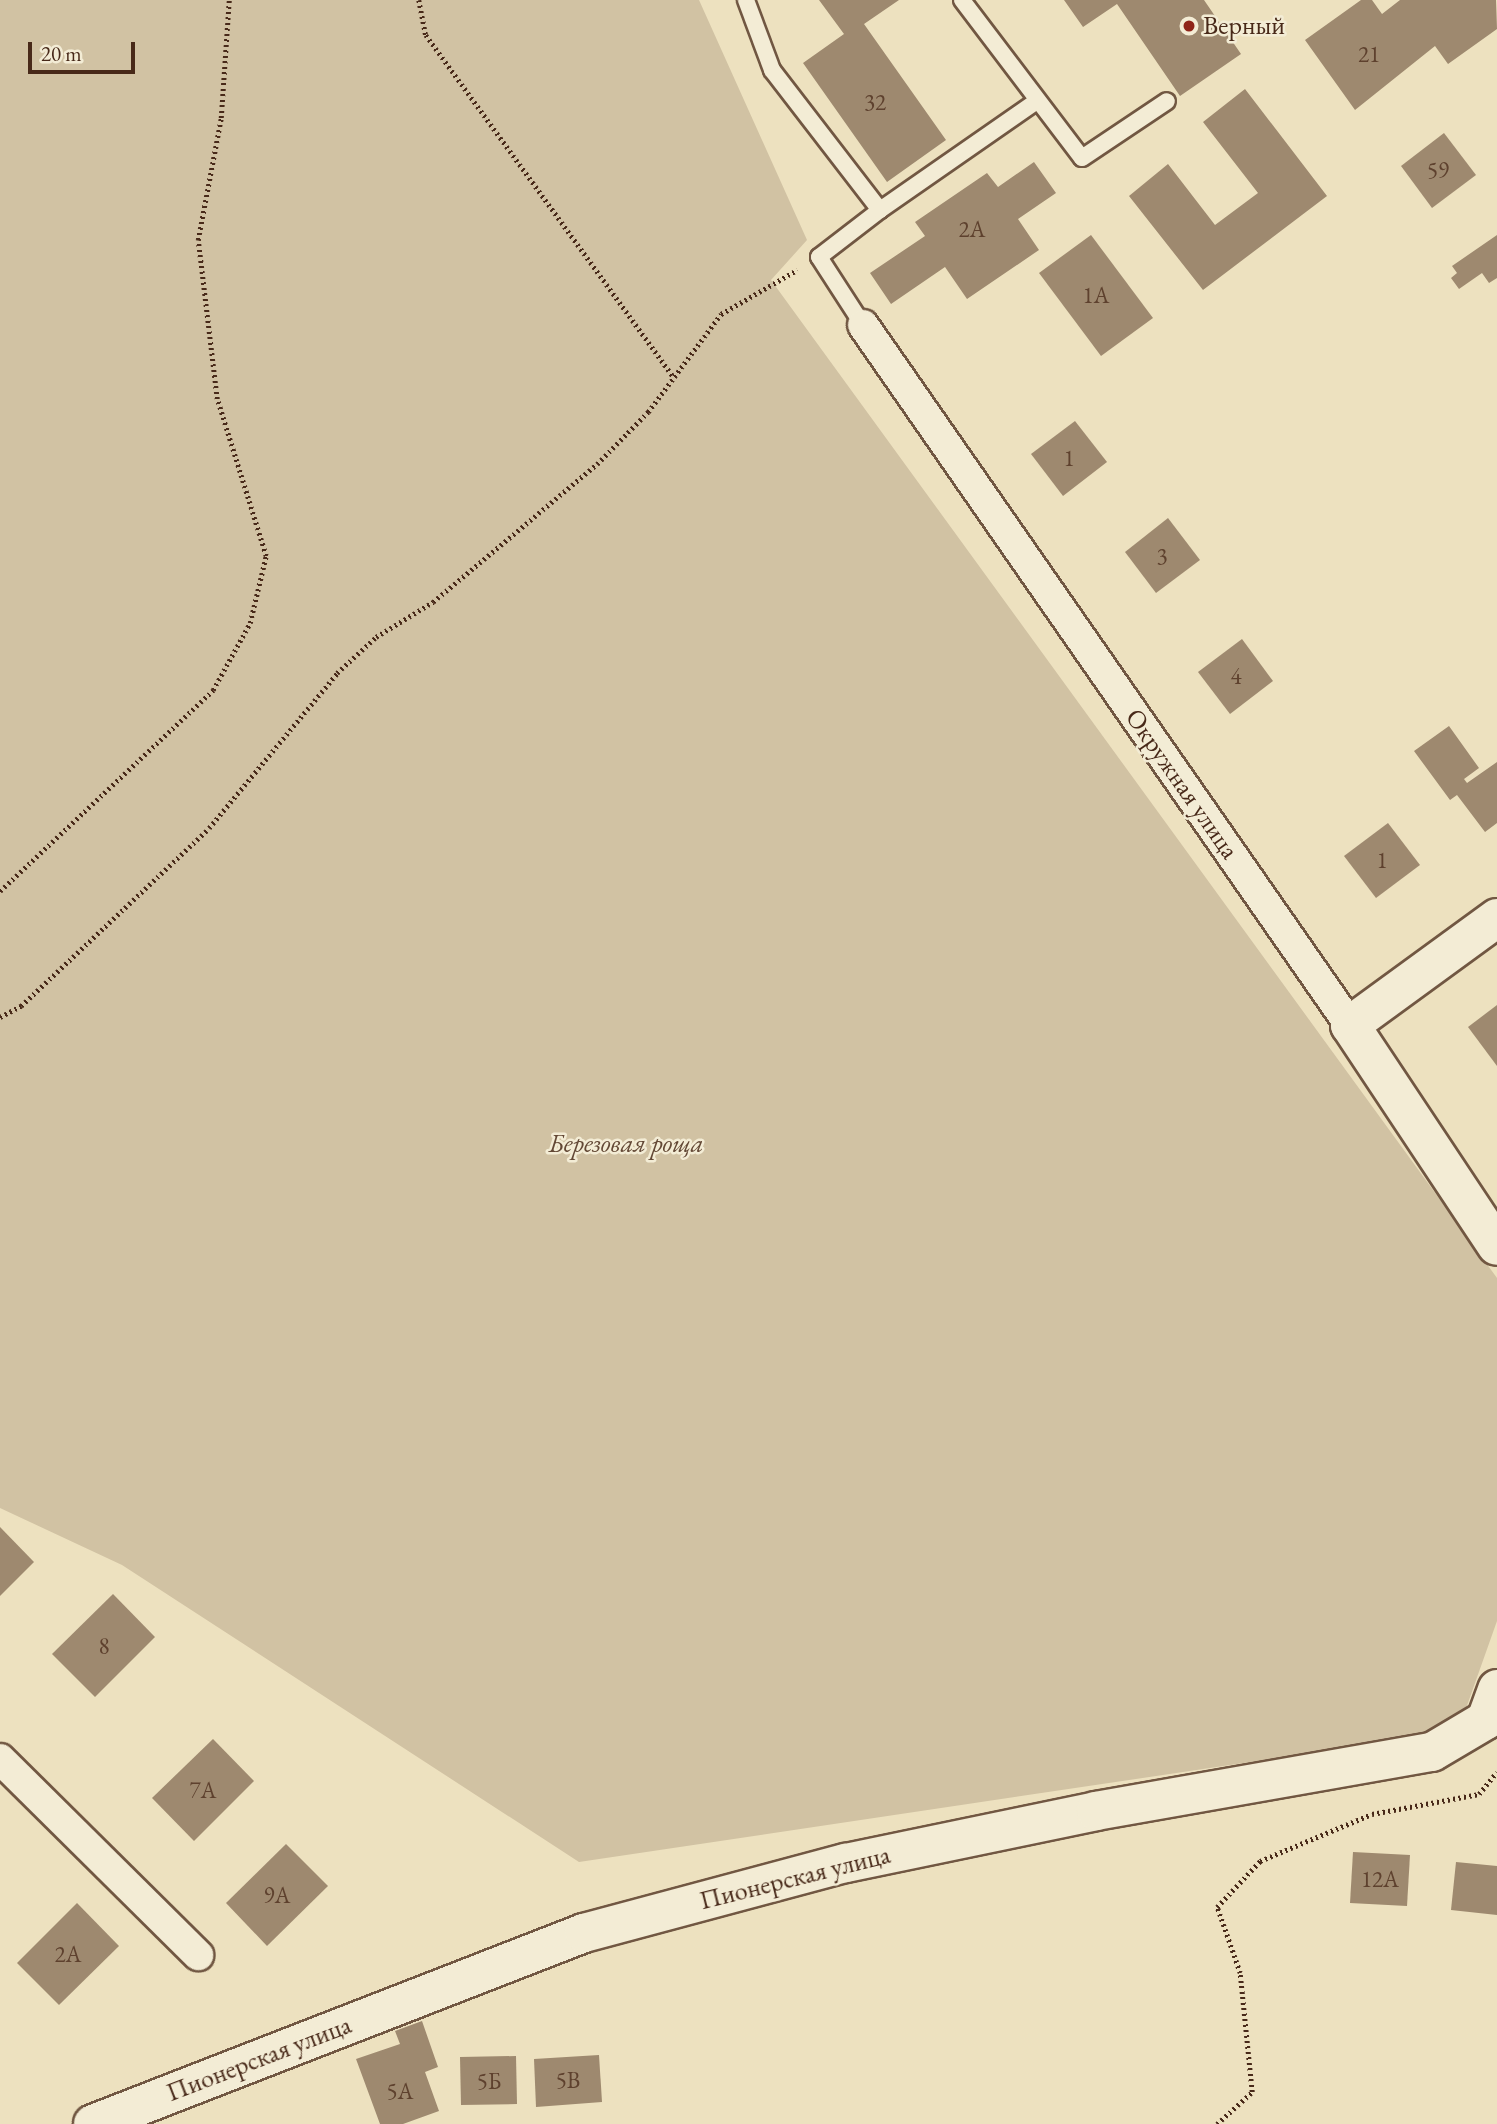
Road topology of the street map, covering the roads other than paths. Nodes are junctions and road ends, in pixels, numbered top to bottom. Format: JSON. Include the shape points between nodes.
{"nodes":[{"id":1,"x":746,"y":0,"type":"edge"},
{"id":2,"x":962,"y":0,"type":"edge"},
{"id":3,"x":1037,"y":101,"type":"junction"},
{"id":4,"x":1167,"y":101,"type":"dead end"},
{"id":5,"x":880,"y":211,"type":"junction"},
{"id":6,"x":863,"y":324,"type":"joint"},
{"id":7,"x":1497,"y":918,"type":"edge"},
{"id":8,"x":1350,"y":1025,"type":"junction"},
{"id":9,"x":1497,"y":1246,"type":"edge"},
{"id":10,"x":1497,"y":1689,"type":"edge"},
{"id":11,"x":0,"y":1759,"type":"edge"},
{"id":12,"x":198,"y":1955,"type":"dead end"},
{"id":13,"x":93,"y":2124,"type":"edge"}],
"edges":[{"from":1,"to":5,"type":"lane","via":[[772,70]]},
{"from":2,"to":3,"type":"lane"},
{"from":3,"to":4,"type":"lane","via":[[1082,158]]},
{"from":3,"to":5,"type":"lane"},
{"from":5,"to":6,"type":"lane","via":[[819,257]]},
{"from":6,"to":8,"type":"street","name":"Окружная улица"},
{"from":7,"to":8,"type":"street"},
{"from":8,"to":9,"type":"street","name":"Окружная улица"},
{"from":10,"to":13,"type":"street","name":"Пионерская улица","via":[[1486,1720],[1432,1752],[1096,1811],[860,1860],[584,1933]]},
{"from":11,"to":12,"type":"street"}]}
